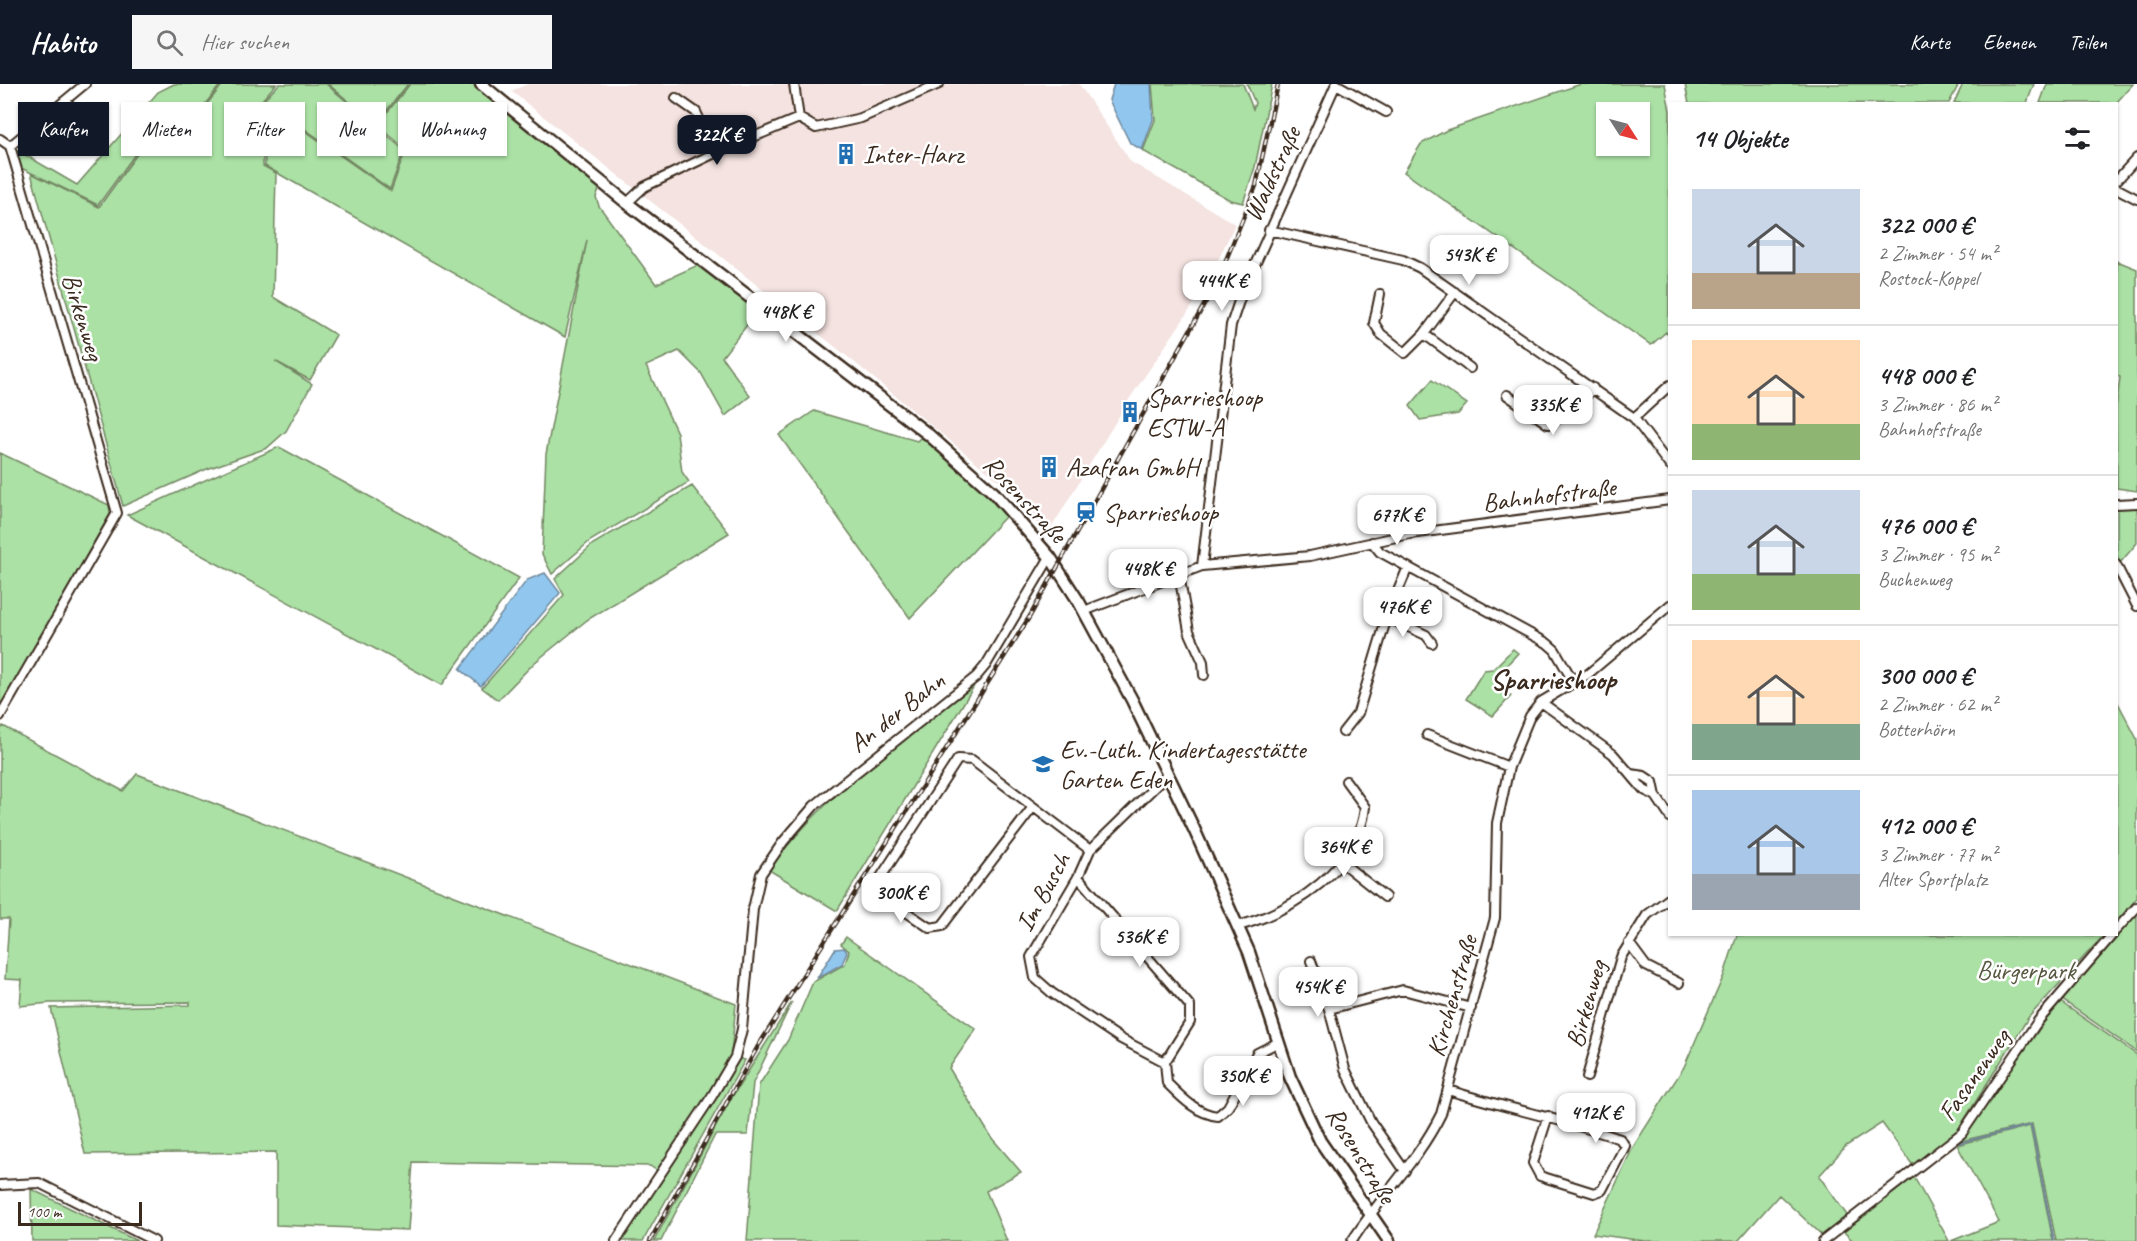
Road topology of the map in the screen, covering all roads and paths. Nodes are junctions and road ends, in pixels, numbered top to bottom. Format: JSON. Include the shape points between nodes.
{"nodes":[{"id":1,"x":85,"y":84,"type":"edge"},
{"id":2,"x":481,"y":84,"type":"edge"},
{"id":3,"x":794,"y":84,"type":"edge"},
{"id":4,"x":939,"y":84,"type":"edge"},
{"id":5,"x":676,"y":98,"type":"dead end"},
{"id":6,"x":1386,"y":112,"type":"dead end"},
{"id":7,"x":799,"y":118,"type":"junction"},
{"id":8,"x":0,"y":139,"type":"edge"},
{"id":9,"x":10,"y":146,"type":"junction"},
{"id":10,"x":715,"y":153,"type":"junction"},
{"id":11,"x":2137,"y":158,"type":"edge"},
{"id":12,"x":2118,"y":179,"type":"edge"},
{"id":13,"x":2118,"y":189,"type":"edge"},
{"id":14,"x":2137,"y":199,"type":"edge"},
{"id":15,"x":627,"y":203,"type":"junction"},
{"id":16,"x":1269,"y":230,"type":"junction"},
{"id":17,"x":1455,"y":292,"type":"junction"},
{"id":18,"x":1380,"y":294,"type":"dead end"},
{"id":19,"x":1424,"y":334,"type":"junction"},
{"id":20,"x":1470,"y":368,"type":"dead end"},
{"id":21,"x":1668,"y":387,"type":"edge"},
{"id":22,"x":1593,"y":388,"type":"junction"},
{"id":23,"x":1507,"y":395,"type":"dead end"},
{"id":24,"x":1634,"y":418,"type":"junction"},
{"id":25,"x":1668,"y":463,"type":"edge"},
{"id":26,"x":1668,"y":500,"type":"edge"},
{"id":27,"x":2137,"y":503,"type":"edge"},
{"id":28,"x":2118,"y":504,"type":"edge"},
{"id":29,"x":1372,"y":542,"type":"junction"},
{"id":30,"x":1050,"y":557,"type":"junction"},
{"id":31,"x":1202,"y":566,"type":"junction"},
{"id":32,"x":1408,"y":567,"type":"junction"},
{"id":33,"x":2118,"y":568,"type":"edge"},
{"id":34,"x":1179,"y":575,"type":"junction"},
{"id":35,"x":2137,"y":606,"type":"edge"},
{"id":36,"x":1668,"y":607,"type":"edge"},
{"id":37,"x":1084,"y":611,"type":"junction"},
{"id":38,"x":1388,"y":617,"type":"junction"},
{"id":39,"x":1432,"y":643,"type":"dead end"},
{"id":40,"x":1204,"y":675,"type":"dead end"},
{"id":41,"x":1573,"y":681,"type":"junction"},
{"id":42,"x":1541,"y":702,"type":"junction"},
{"id":43,"x":0,"y":716,"type":"edge"},
{"id":44,"x":1342,"y":732,"type":"dead end"},
{"id":45,"x":1427,"y":735,"type":"dead end"},
{"id":46,"x":1509,"y":767,"type":"junction"},
{"id":47,"x":1168,"y":774,"type":"junction"},
{"id":48,"x":1346,"y":781,"type":"dead end"},
{"id":49,"x":1033,"y":807,"type":"junction"},
{"id":50,"x":1668,"y":814,"type":"edge"},
{"id":51,"x":1090,"y":850,"type":"junction"},
{"id":52,"x":1341,"y":862,"type":"junction"},
{"id":53,"x":1078,"y":877,"type":"junction"},
{"id":54,"x":1385,"y":897,"type":"dead end"},
{"id":55,"x":1668,"y":899,"type":"edge"},
{"id":56,"x":2137,"y":907,"type":"edge"},
{"id":57,"x":1238,"y":926,"type":"junction"},
{"id":58,"x":2118,"y":928,"type":"edge"},
{"id":59,"x":2111,"y":936,"type":"edge"},
{"id":60,"x":1629,"y":943,"type":"junction"},
{"id":61,"x":1311,"y":961,"type":"dead end"},
{"id":62,"x":1678,"y":983,"type":"dead end"},
{"id":63,"x":1471,"y":1008,"type":"junction"},
{"id":64,"x":1329,"y":1009,"type":"junction"},
{"id":65,"x":1278,"y":1042,"type":"junction"},
{"id":66,"x":1164,"y":1062,"type":"junction"},
{"id":67,"x":1587,"y":1077,"type":"dead end"},
{"id":68,"x":1448,"y":1090,"type":"junction"},
{"id":69,"x":1548,"y":1116,"type":"junction"},
{"id":70,"x":1405,"y":1171,"type":"junction"},
{"id":71,"x":0,"y":1185,"type":"edge"},
{"id":72,"x":1370,"y":1213,"type":"junction"},
{"id":73,"x":154,"y":1241,"type":"edge"},
{"id":74,"x":616,"y":1241,"type":"edge"},
{"id":75,"x":1352,"y":1241,"type":"edge"},
{"id":76,"x":1389,"y":1241,"type":"edge"},
{"id":77,"x":1822,"y":1241,"type":"edge"}],
"edges":[{"from":1,"to":9,"type":"street"},
{"from":2,"to":15,"type":"main road","name":"Rosenstraße"},
{"from":3,"to":7,"type":"street"},
{"from":4,"to":7,"type":"street","via":[[861,118],[816,129]]},
{"from":5,"to":10,"type":"street","via":[[696,112]]},
{"from":6,"to":16,"type":"street","name":"Waldstraße","via":[[1336,84]]},
{"from":7,"to":10,"type":"street"},
{"from":8,"to":9,"type":"street"},
{"from":9,"to":43,"type":"street","name":"Birkenweg","via":[[117,513]]},
{"from":10,"to":15,"type":"street","via":[[644,187]]},
{"from":11,"to":12,"type":"street"},
{"from":13,"to":14,"type":"street"},
{"from":15,"to":30,"type":"main road","name":"Rosenstraße","via":[[929,435],[994,493]]},
{"from":16,"to":17,"type":"street","via":[[1403,260]]},
{"from":16,"to":31,"type":"street","name":"Waldstraße","via":[[1231,325]]},
{"from":17,"to":19,"type":"street"},
{"from":17,"to":22,"type":"street"},
{"from":18,"to":19,"type":"street","via":[[1374,323],[1381,334],[1405,353]]},
{"from":19,"to":20,"type":"street"},
{"from":21,"to":24,"type":"street"},
{"from":22,"to":23,"type":"street","via":[[1576,407],[1548,424]]},
{"from":22,"to":24,"type":"street"},
{"from":24,"to":25,"type":"street"},
{"from":26,"to":29,"type":"street","name":"Bahnhofstraße"},
{"from":27,"to":28,"type":"street"},
{"from":29,"to":31,"type":"street","name":"Bahnhofstraße","via":[[1310,556]]},
{"from":29,"to":32,"type":"street","via":[[1380,552]]},
{"from":30,"to":37,"type":"main road","name":"Rosenstraße"},
{"from":30,"to":74,"type":"street","name":"An der Bahn","via":[[976,676],[814,806],[761,874],[735,1057]]},
{"from":31,"to":34,"type":"street","name":"Bahnhofstraße"},
{"from":32,"to":38,"type":"street"},
{"from":32,"to":41,"type":"street","via":[[1547,643]]},
{"from":33,"to":35,"type":"street"},
{"from":34,"to":37,"type":"street","name":"Bahnhofstraße"},
{"from":34,"to":40,"type":"street","via":[[1189,631],[1203,662]]},
{"from":36,"to":41,"type":"street","name":"Kirchenstraße","via":[[1588,674]]},
{"from":37,"to":47,"type":"main road","name":"Rosenstraße"},
{"from":38,"to":39,"type":"street","via":[[1426,635]]},
{"from":38,"to":44,"type":"street","via":[[1358,713]]},
{"from":41,"to":42,"type":"street","name":"Kirchenstraße"},
{"from":42,"to":46,"type":"street","name":"Kirchenstraße","via":[[1530,716]]},
{"from":42,"to":50,"type":"street","via":[[1613,754],[1644,790],[1656,796]]},
{"from":45,"to":46,"type":"street"},
{"from":46,"to":63,"type":"street","name":"Kirchenstraße","via":[[1497,823],[1495,918]]},
{"from":47,"to":51,"type":"street","name":"Im Busch"},
{"from":47,"to":57,"type":"main road","name":"Rosenstraße"},
{"from":48,"to":52,"type":"street","via":[[1365,807],[1363,826]]},
{"from":49,"to":49,"type":"street","via":[[972,760],[958,759],[879,880],[879,888],[887,899],[930,928],[942,926]]},
{"from":49,"to":51,"type":"street"},
{"from":51,"to":53,"type":"street","name":"Im Busch"},
{"from":52,"to":54,"type":"street"},
{"from":52,"to":57,"type":"street","via":[[1301,899]]},
{"from":53,"to":66,"type":"street","via":[[1190,1006],[1190,1022]]},
{"from":53,"to":66,"type":"street","name":"Im Busch","via":[[1031,957],[1035,978],[1121,1039]]},
{"from":55,"to":60,"type":"street","name":"Birkenweg","via":[[1647,915]]},
{"from":56,"to":58,"type":"street"},
{"from":57,"to":65,"type":"main road","name":"Rosenstraße"},
{"from":59,"to":77,"type":"street","name":"Fasanenweg","via":[[2038,1022],[1962,1133]]},
{"from":60,"to":62,"type":"street","name":"Birkenweg","via":[[1646,966]]},
{"from":60,"to":67,"type":"street","name":"Birkenweg","via":[[1621,957]]},
{"from":61,"to":64,"type":"street"},
{"from":63,"to":64,"type":"street","via":[[1403,990]]},
{"from":63,"to":68,"type":"street","name":"Kirchenstraße"},
{"from":64,"to":70,"type":"street","via":[[1345,1069],[1371,1122]]},
{"from":65,"to":66,"type":"street","via":[[1257,1053],[1228,1107],[1218,1116],[1189,1105],[1167,1083]]},
{"from":65,"to":72,"type":"main road","name":"Rosenstraße","via":[[1320,1141]]},
{"from":68,"to":69,"type":"street"},
{"from":68,"to":70,"type":"street","name":"Kirchenstraße","via":[[1430,1136]]},
{"from":69,"to":69,"type":"street","via":[[1620,1139],[1625,1146],[1602,1190],[1594,1193],[1540,1176],[1533,1163]]},
{"from":70,"to":72,"type":"street","name":"Kirchenstraße"},
{"from":71,"to":73,"type":"street","via":[[39,1183]]},
{"from":72,"to":75,"type":"street","name":"Kirchenstraße"},
{"from":72,"to":76,"type":"main road","name":"Rosenstraße"}]}
